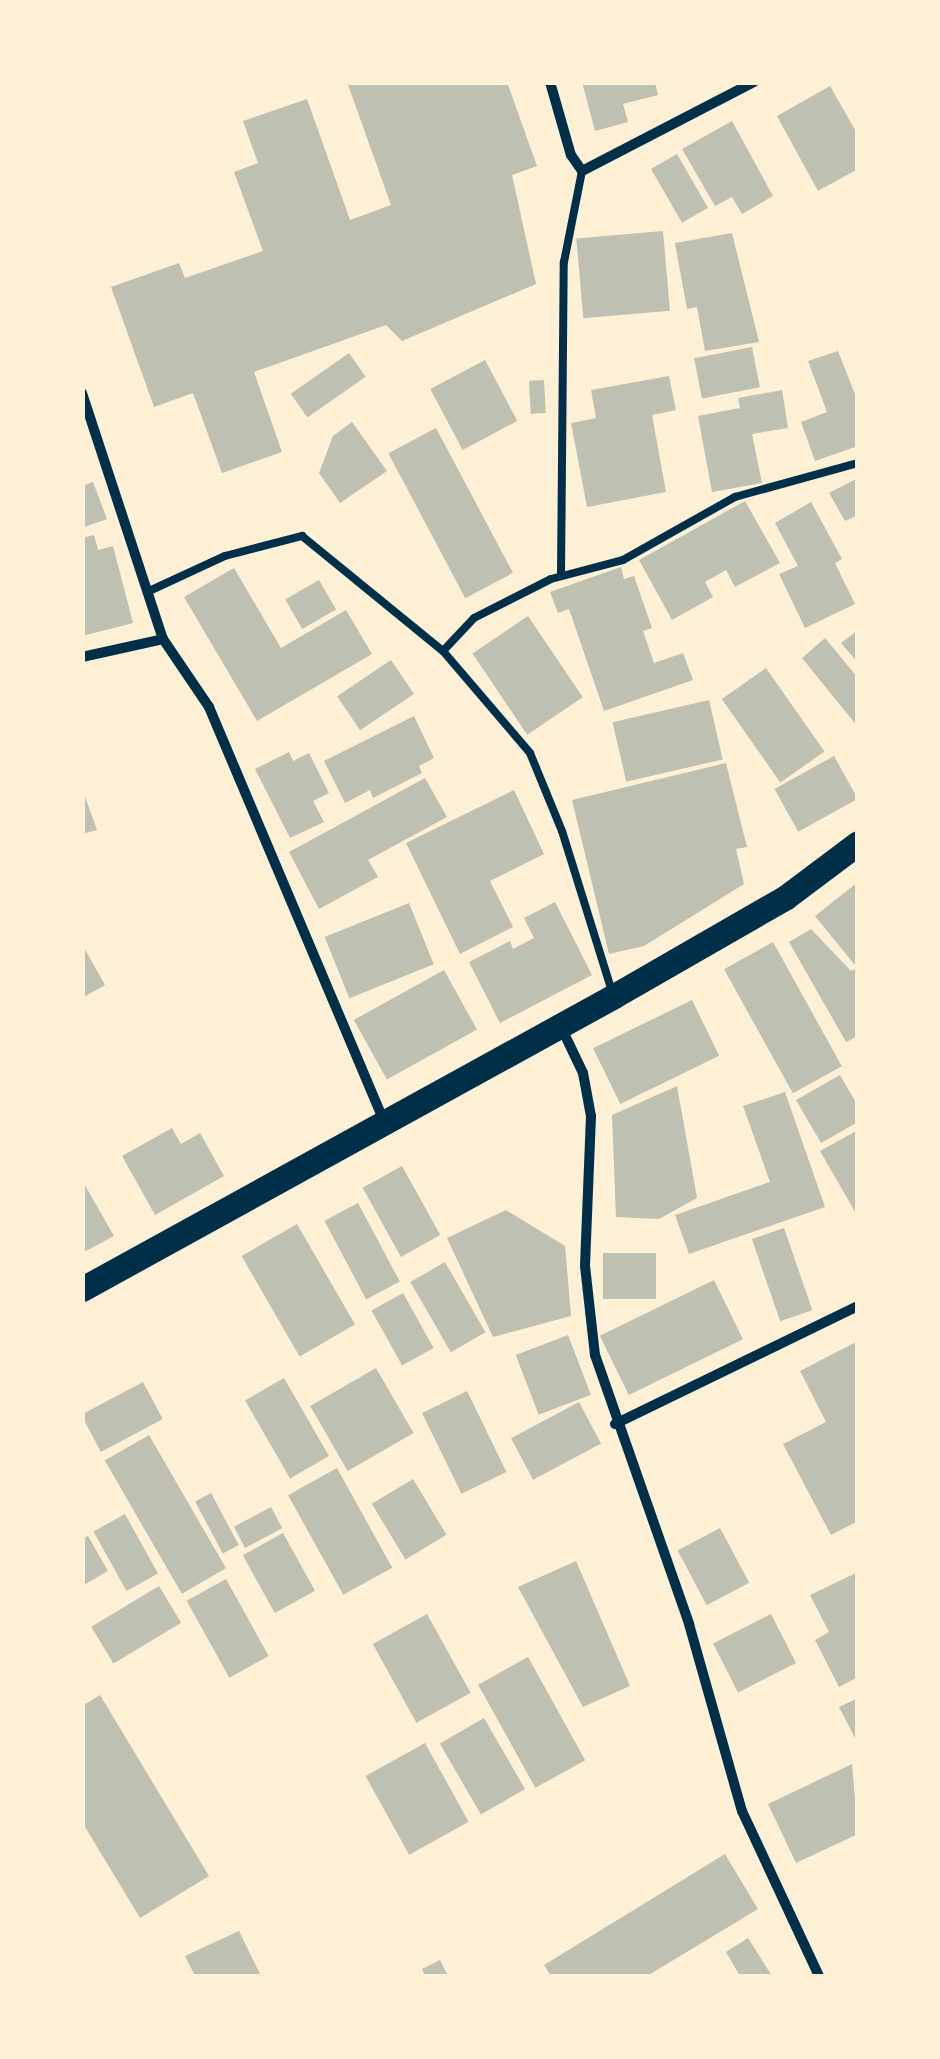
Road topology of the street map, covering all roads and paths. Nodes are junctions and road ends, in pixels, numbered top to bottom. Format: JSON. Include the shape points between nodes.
{"nodes":[{"id":1,"x":550,"y":82,"type":"edge"},
{"id":2,"x":754,"y":82,"type":"edge"},
{"id":3,"x":582,"y":170,"type":"junction"},
{"id":4,"x":82,"y":393,"type":"edge"},
{"id":5,"x":858,"y":463,"type":"edge"},
{"id":6,"x":560,"y":575,"type":"junction"},
{"id":7,"x":147,"y":592,"type":"junction"},
{"id":8,"x":163,"y":639,"type":"junction"},
{"id":9,"x":443,"y":651,"type":"junction"},
{"id":10,"x":82,"y":656,"type":"edge"},
{"id":11,"x":858,"y":843,"type":"edge"},
{"id":12,"x":614,"y":996,"type":"junction"},
{"id":13,"x":561,"y":1026,"type":"junction"},
{"id":14,"x":386,"y":1124,"type":"junction"},
{"id":15,"x":82,"y":1289,"type":"edge"},
{"id":16,"x":858,"y":1306,"type":"edge"},
{"id":17,"x":615,"y":1424,"type":"junction"},
{"id":18,"x":818,"y":1976,"type":"edge"}],
"edges":[{"from":1,"to":3,"type":"street","via":[[571,155]]},
{"from":2,"to":3,"type":"street"},
{"from":3,"to":6,"type":"lane","via":[[564,262]]},
{"from":4,"to":7,"type":"street"},
{"from":5,"to":6,"type":"lane","via":[[736,497],[623,560]]},
{"from":6,"to":9,"type":"lane","via":[[474,618]]},
{"from":7,"to":8,"type":"street"},
{"from":7,"to":9,"type":"lane","via":[[225,556],[302,536]]},
{"from":8,"to":10,"type":"street"},
{"from":8,"to":14,"type":"street","via":[[209,707]]},
{"from":9,"to":12,"type":"lane","via":[[530,753]]},
{"from":11,"to":12,"type":"main road","via":[[786,897]]},
{"from":12,"to":13,"type":"main road"},
{"from":13,"to":14,"type":"main road"},
{"from":13,"to":17,"type":"street","via":[[583,1073],[590,1116],[586,1266],[596,1355]]},
{"from":14,"to":15,"type":"main road"},
{"from":16,"to":17,"type":"street"},
{"from":17,"to":18,"type":"street","via":[[689,1624],[742,1811]]}]}
